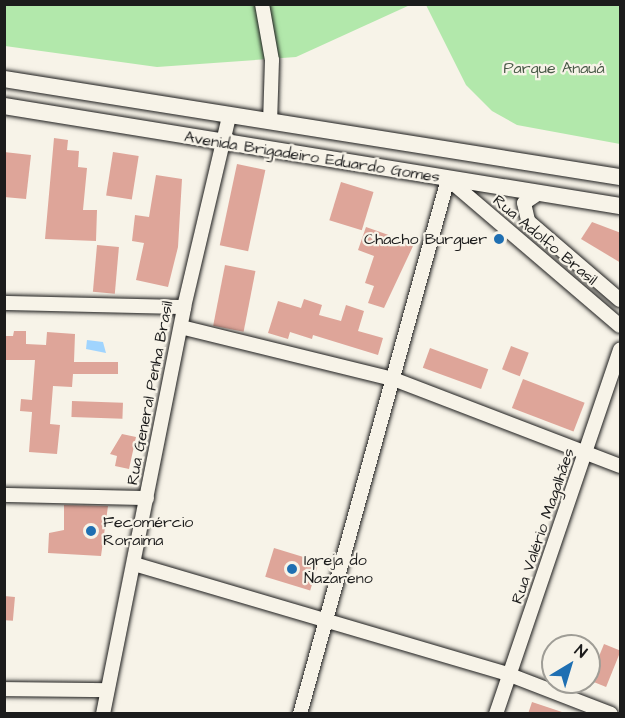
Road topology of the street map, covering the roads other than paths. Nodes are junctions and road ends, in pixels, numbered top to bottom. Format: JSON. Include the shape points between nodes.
{"nodes":[{"id":1,"x":262,"y":4,"type":"edge"},
{"id":2,"x":4,"y":79,"type":"edge"},
{"id":3,"x":4,"y":106,"type":"edge"},
{"id":4,"x":229,"y":116,"type":"junction"},
{"id":5,"x":270,"y":122,"type":"junction"},
{"id":6,"x":223,"y":142,"type":"junction"},
{"id":7,"x":621,"y":177,"type":"edge"},
{"id":8,"x":448,"y":179,"type":"junction"},
{"id":9,"x":539,"y":193,"type":"junction"},
{"id":10,"x":621,"y":206,"type":"edge"},
{"id":11,"x":621,"y":300,"type":"edge"},
{"id":12,"x":4,"y":303,"type":"edge"},
{"id":13,"x":184,"y":307,"type":"junction"},
{"id":14,"x":181,"y":327,"type":"junction"},
{"id":15,"x":621,"y":327,"type":"edge"},
{"id":16,"x":621,"y":349,"type":"edge"},
{"id":17,"x":396,"y":380,"type":"junction"},
{"id":18,"x":586,"y":453,"type":"junction"},
{"id":19,"x":621,"y":466,"type":"edge"},
{"id":20,"x":4,"y":495,"type":"edge"},
{"id":21,"x":147,"y":498,"type":"junction"},
{"id":22,"x":134,"y":564,"type":"junction"},
{"id":23,"x":327,"y":621,"type":"junction"},
{"id":24,"x":510,"y":675,"type":"junction"},
{"id":25,"x":4,"y":689,"type":"edge"},
{"id":26,"x":107,"y":690,"type":"junction"},
{"id":27,"x":103,"y":714,"type":"edge"},
{"id":28,"x":300,"y":714,"type":"edge"},
{"id":29,"x":496,"y":714,"type":"edge"},
{"id":30,"x":611,"y":714,"type":"edge"}],
"edges":[{"from":1,"to":5,"type":"street","via":[[272,60]]},
{"from":2,"to":4,"type":"main road","name":"Avenida Brigadeiro Eduardo Gomes"},
{"from":3,"to":6,"type":"main road","name":"Avenida Brigadeiro Eduardo Gomes"},
{"from":4,"to":5,"type":"main road","name":"Avenida Brigadeiro Eduardo Gomes"},
{"from":4,"to":6,"type":"street","name":"Rua General Penha Brasil"},
{"from":5,"to":7,"type":"main road","name":"Avenida Brigadeiro Eduardo Gomes"},
{"from":6,"to":8,"type":"main road","name":"Avenida Brigadeiro Eduardo Gomes"},
{"from":6,"to":13,"type":"street","name":"Rua General Penha Brasil"},
{"from":8,"to":9,"type":"main road","name":"Avenida Brigadeiro Eduardo Gomes"},
{"from":8,"to":15,"type":"street","name":"Rua Adolfo Brasil"},
{"from":8,"to":17,"type":"street"},
{"from":9,"to":10,"type":"main road","name":"Avenida Brigadeiro Eduardo Gomes"},
{"from":9,"to":11,"type":"street","name":"Rua Adolfo Brasil","via":[[524,203],[528,221]]},
{"from":12,"to":13,"type":"street"},
{"from":13,"to":14,"type":"street","name":"Rua General Penha Brasil"},
{"from":14,"to":17,"type":"street"},
{"from":14,"to":21,"type":"street","name":"Rua General Penha Brasil"},
{"from":16,"to":18,"type":"street","name":"Rua Valério Magalhães"},
{"from":17,"to":18,"type":"street"},
{"from":17,"to":23,"type":"street"},
{"from":18,"to":19,"type":"street"},
{"from":18,"to":24,"type":"street","name":"Rua Valério Magalhães"},
{"from":20,"to":21,"type":"street"},
{"from":21,"to":22,"type":"street","name":"Rua General Penha Brasil"},
{"from":22,"to":23,"type":"street"},
{"from":22,"to":26,"type":"street","name":"Rua General Penha Brasil"},
{"from":23,"to":24,"type":"street"},
{"from":23,"to":28,"type":"street"},
{"from":24,"to":29,"type":"street","name":"Rua Valério Magalhães"},
{"from":24,"to":30,"type":"street"},
{"from":25,"to":26,"type":"street"},
{"from":26,"to":27,"type":"street","name":"Rua General Penha Brasil"}]}
